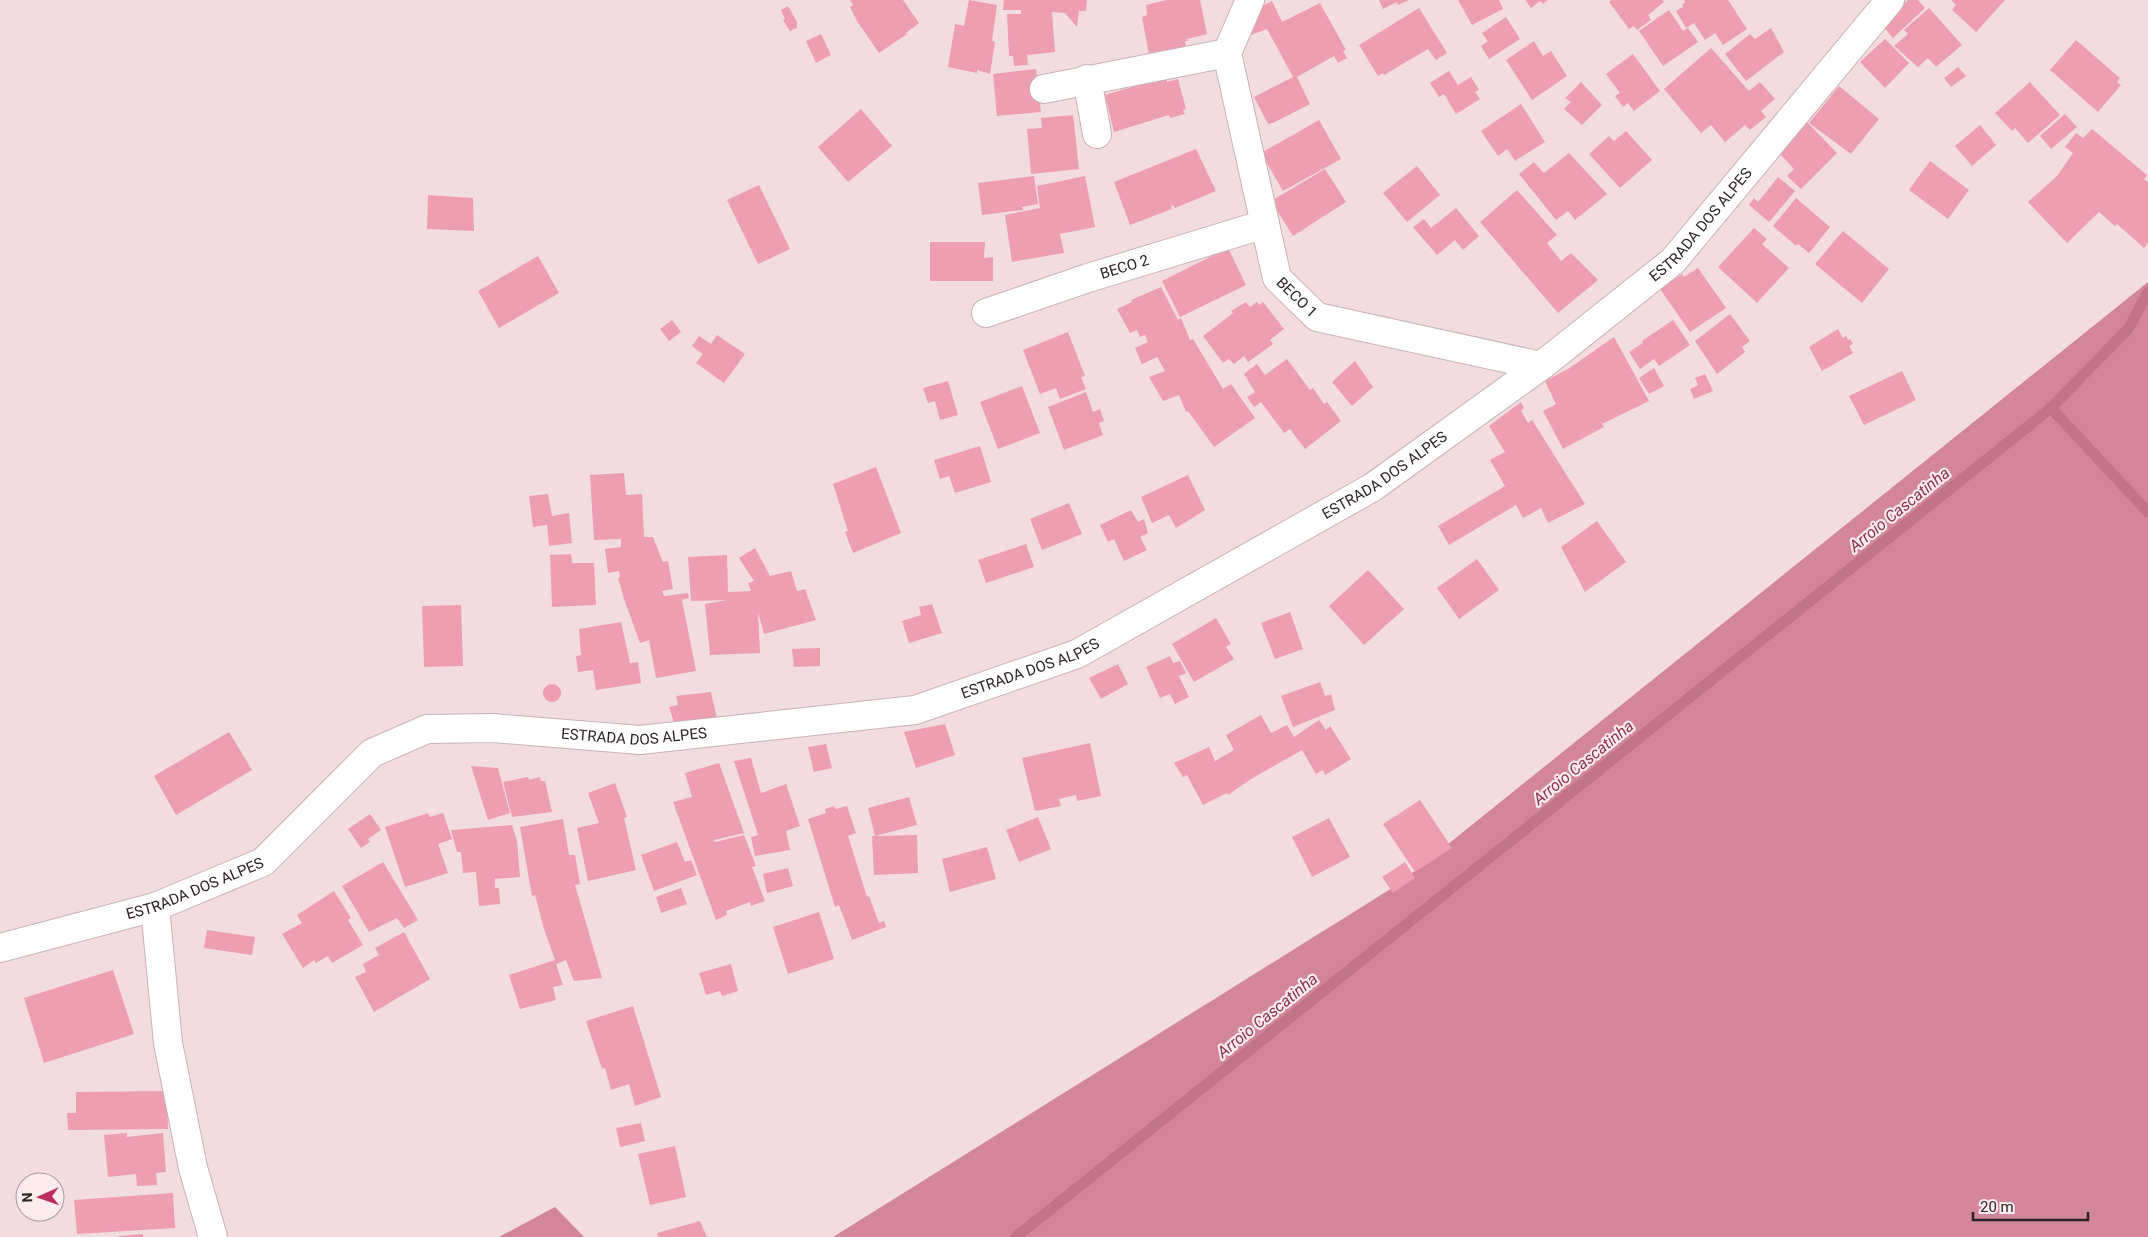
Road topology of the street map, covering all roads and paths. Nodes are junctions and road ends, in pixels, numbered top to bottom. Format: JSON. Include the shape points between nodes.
{"nodes":[{"id":1,"x":1250,"y":0,"type":"edge"},
{"id":2,"x":1890,"y":0,"type":"edge"},
{"id":3,"x":1227,"y":53,"type":"junction"},
{"id":4,"x":1087,"y":79,"type":"junction"},
{"id":5,"x":1044,"y":89,"type":"dead end"},
{"id":6,"x":1096,"y":134,"type":"dead end"},
{"id":7,"x":1265,"y":224,"type":"junction"},
{"id":8,"x":986,"y":313,"type":"dead end"},
{"id":9,"x":1541,"y":366,"type":"junction"},
{"id":10,"x":155,"y":907,"type":"junction"},
{"id":11,"x":0,"y":948,"type":"edge"},
{"id":12,"x":213,"y":1237,"type":"edge"}],
"edges":[{"from":1,"to":3,"type":"street"},
{"from":2,"to":9,"type":"street","name":"ESTRADA DOS ALPES","via":[[1673,261]]},
{"from":3,"to":4,"type":"street"},
{"from":3,"to":7,"type":"street","name":"BECO 1"},
{"from":4,"to":5,"type":"street"},
{"from":4,"to":6,"type":"street"},
{"from":7,"to":8,"type":"street","name":"BECO 2"},
{"from":7,"to":9,"type":"street","name":"BECO 1","via":[[1278,278],[1317,316]]},
{"from":9,"to":10,"type":"street","name":"ESTRADA DOS ALPES","via":[[1373,487],[1077,654],[915,710],[640,740],[492,728],[427,728],[372,753],[263,862]]},
{"from":10,"to":11,"type":"street","name":"ESTRADA DOS ALPES"},
{"from":10,"to":12,"type":"street","via":[[168,1044],[193,1168]]}]}
